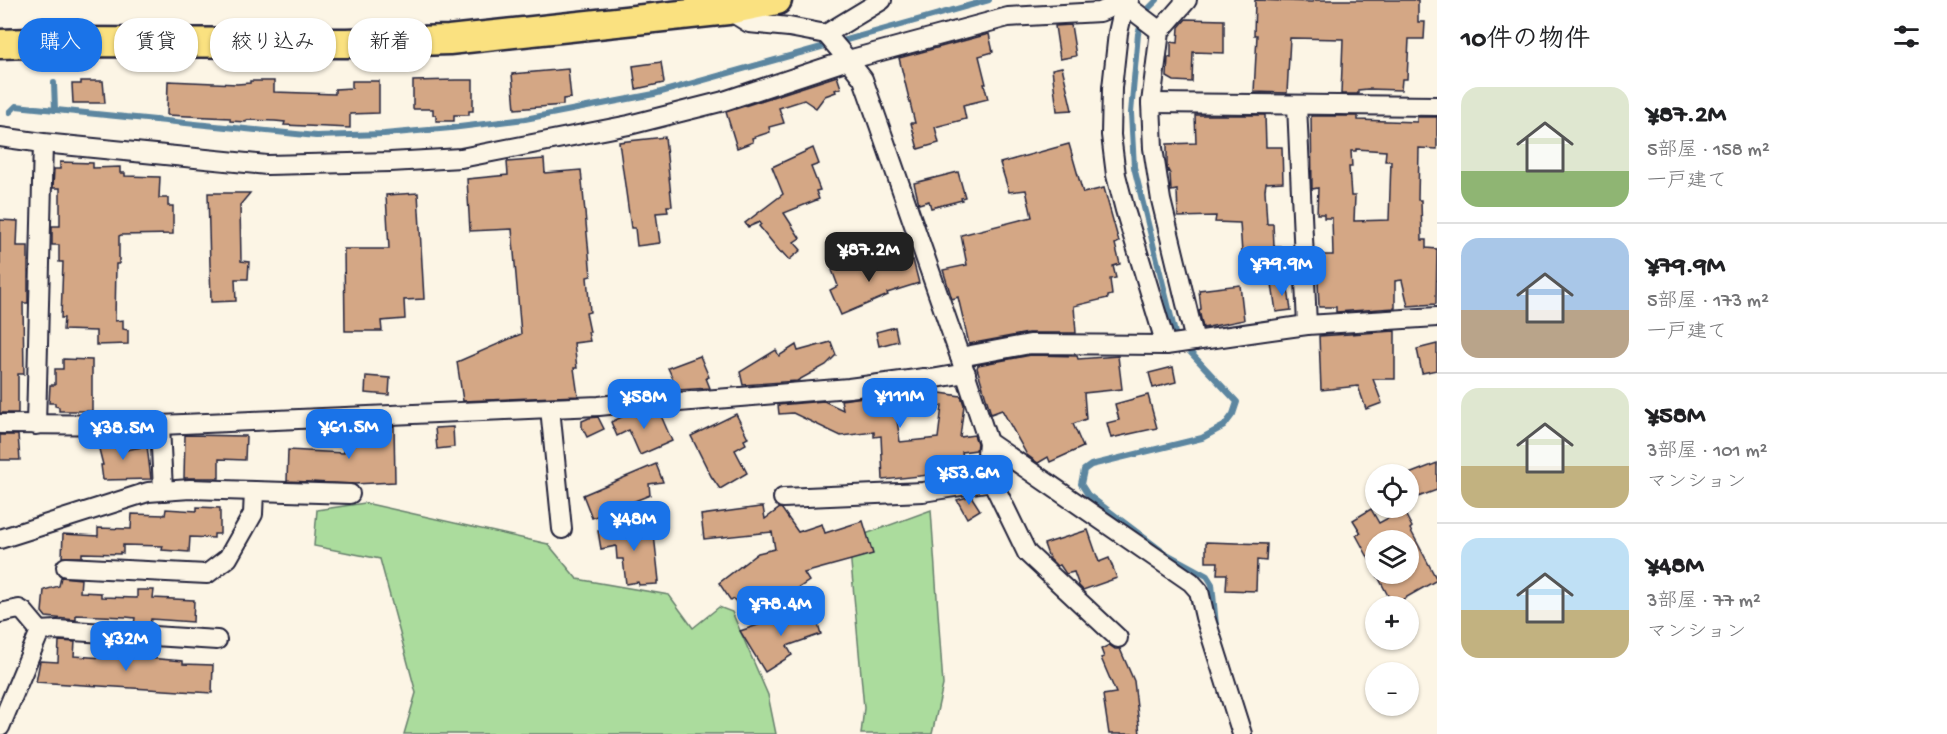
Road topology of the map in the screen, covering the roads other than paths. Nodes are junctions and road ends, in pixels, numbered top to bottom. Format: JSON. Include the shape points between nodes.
{"nodes":[{"id":1,"x":777,"y":0,"type":"edge"},
{"id":2,"x":882,"y":0,"type":"edge"},
{"id":3,"x":1187,"y":0,"type":"edge"},
{"id":4,"x":1129,"y":4,"type":"edge"},
{"id":5,"x":728,"y":10,"type":"junction"},
{"id":6,"x":1157,"y":29,"type":"junction"},
{"id":7,"x":828,"y":37,"type":"junction"},
{"id":8,"x":0,"y":44,"type":"edge"},
{"id":9,"x":846,"y":58,"type":"junction"},
{"id":10,"x":1151,"y":103,"type":"junction"},
{"id":11,"x":1297,"y":105,"type":"junction"},
{"id":12,"x":1437,"y":106,"type":"edge"},
{"id":13,"x":0,"y":137,"type":"edge"},
{"id":14,"x":43,"y":143,"type":"junction"},
{"id":15,"x":1437,"y":317,"type":"edge"},
{"id":16,"x":1307,"y":325,"type":"junction"},
{"id":17,"x":1181,"y":343,"type":"junction"},
{"id":18,"x":963,"y":365,"type":"junction"},
{"id":19,"x":550,"y":408,"type":"junction"},
{"id":20,"x":0,"y":424,"type":"edge"},
{"id":21,"x":36,"y":425,"type":"junction"},
{"id":22,"x":160,"y":425,"type":"junction"},
{"id":23,"x":988,"y":442,"type":"junction"},
{"id":24,"x":992,"y":481,"type":"junction"},
{"id":25,"x":163,"y":490,"type":"junction"},
{"id":26,"x":254,"y":491,"type":"junction"},
{"id":27,"x":350,"y":494,"type":"dead end"},
{"id":28,"x":783,"y":498,"type":"dead end"},
{"id":29,"x":562,"y":529,"type":"dead end"},
{"id":30,"x":0,"y":539,"type":"edge"},
{"id":31,"x":66,"y":567,"type":"dead end"},
{"id":32,"x":0,"y":613,"type":"edge"},
{"id":33,"x":40,"y":631,"type":"junction"},
{"id":34,"x":1118,"y":638,"type":"dead end"},
{"id":35,"x":217,"y":640,"type":"dead end"},
{"id":36,"x":0,"y":728,"type":"edge"},
{"id":37,"x":1242,"y":734,"type":"edge"}],
"edges":[{"from":1,"to":5,"type":"main road"},
{"from":2,"to":7,"type":"street"},
{"from":3,"to":6,"type":"street"},
{"from":4,"to":6,"type":"street"},
{"from":4,"to":9,"type":"street","via":[[1100,12],[1008,17]]},
{"from":4,"to":17,"type":"street","via":[[1118,33],[1112,88],[1111,135],[1116,175],[1125,210]]},
{"from":5,"to":7,"type":"street","via":[[749,23],[789,27]]},
{"from":5,"to":8,"type":"main road","via":[[449,40]]},
{"from":6,"to":10,"type":"street"},
{"from":7,"to":9,"type":"street"},
{"from":9,"to":14,"type":"street","via":[[724,100],[629,125],[461,158],[267,165]]},
{"from":9,"to":18,"type":"street","via":[[863,79]]},
{"from":10,"to":11,"type":"street"},
{"from":10,"to":17,"type":"street","via":[[1153,148]]},
{"from":11,"to":12,"type":"street"},
{"from":11,"to":16,"type":"street"},
{"from":13,"to":14,"type":"street"},
{"from":14,"to":21,"type":"street"},
{"from":15,"to":16,"type":"street"},
{"from":16,"to":17,"type":"street"},
{"from":17,"to":18,"type":"street","via":[[1030,344]]},
{"from":18,"to":19,"type":"street","via":[[931,379],[837,389]]},
{"from":18,"to":23,"type":"street"},
{"from":19,"to":22,"type":"street"},
{"from":19,"to":29,"type":"street"},
{"from":20,"to":21,"type":"street"},
{"from":21,"to":22,"type":"street"},
{"from":22,"to":25,"type":"street"},
{"from":23,"to":24,"type":"street"},
{"from":23,"to":37,"type":"street","via":[[1191,582],[1198,591]]},
{"from":24,"to":28,"type":"street","via":[[923,492]]},
{"from":24,"to":34,"type":"street","via":[[1028,554]]},
{"from":25,"to":26,"type":"street"},
{"from":25,"to":30,"type":"street"},
{"from":26,"to":27,"type":"street"},
{"from":26,"to":31,"type":"street","via":[[253,514],[228,558],[207,574]]},
{"from":32,"to":33,"type":"street","via":[[19,609]]},
{"from":33,"to":35,"type":"street"},
{"from":33,"to":36,"type":"street"}]}
